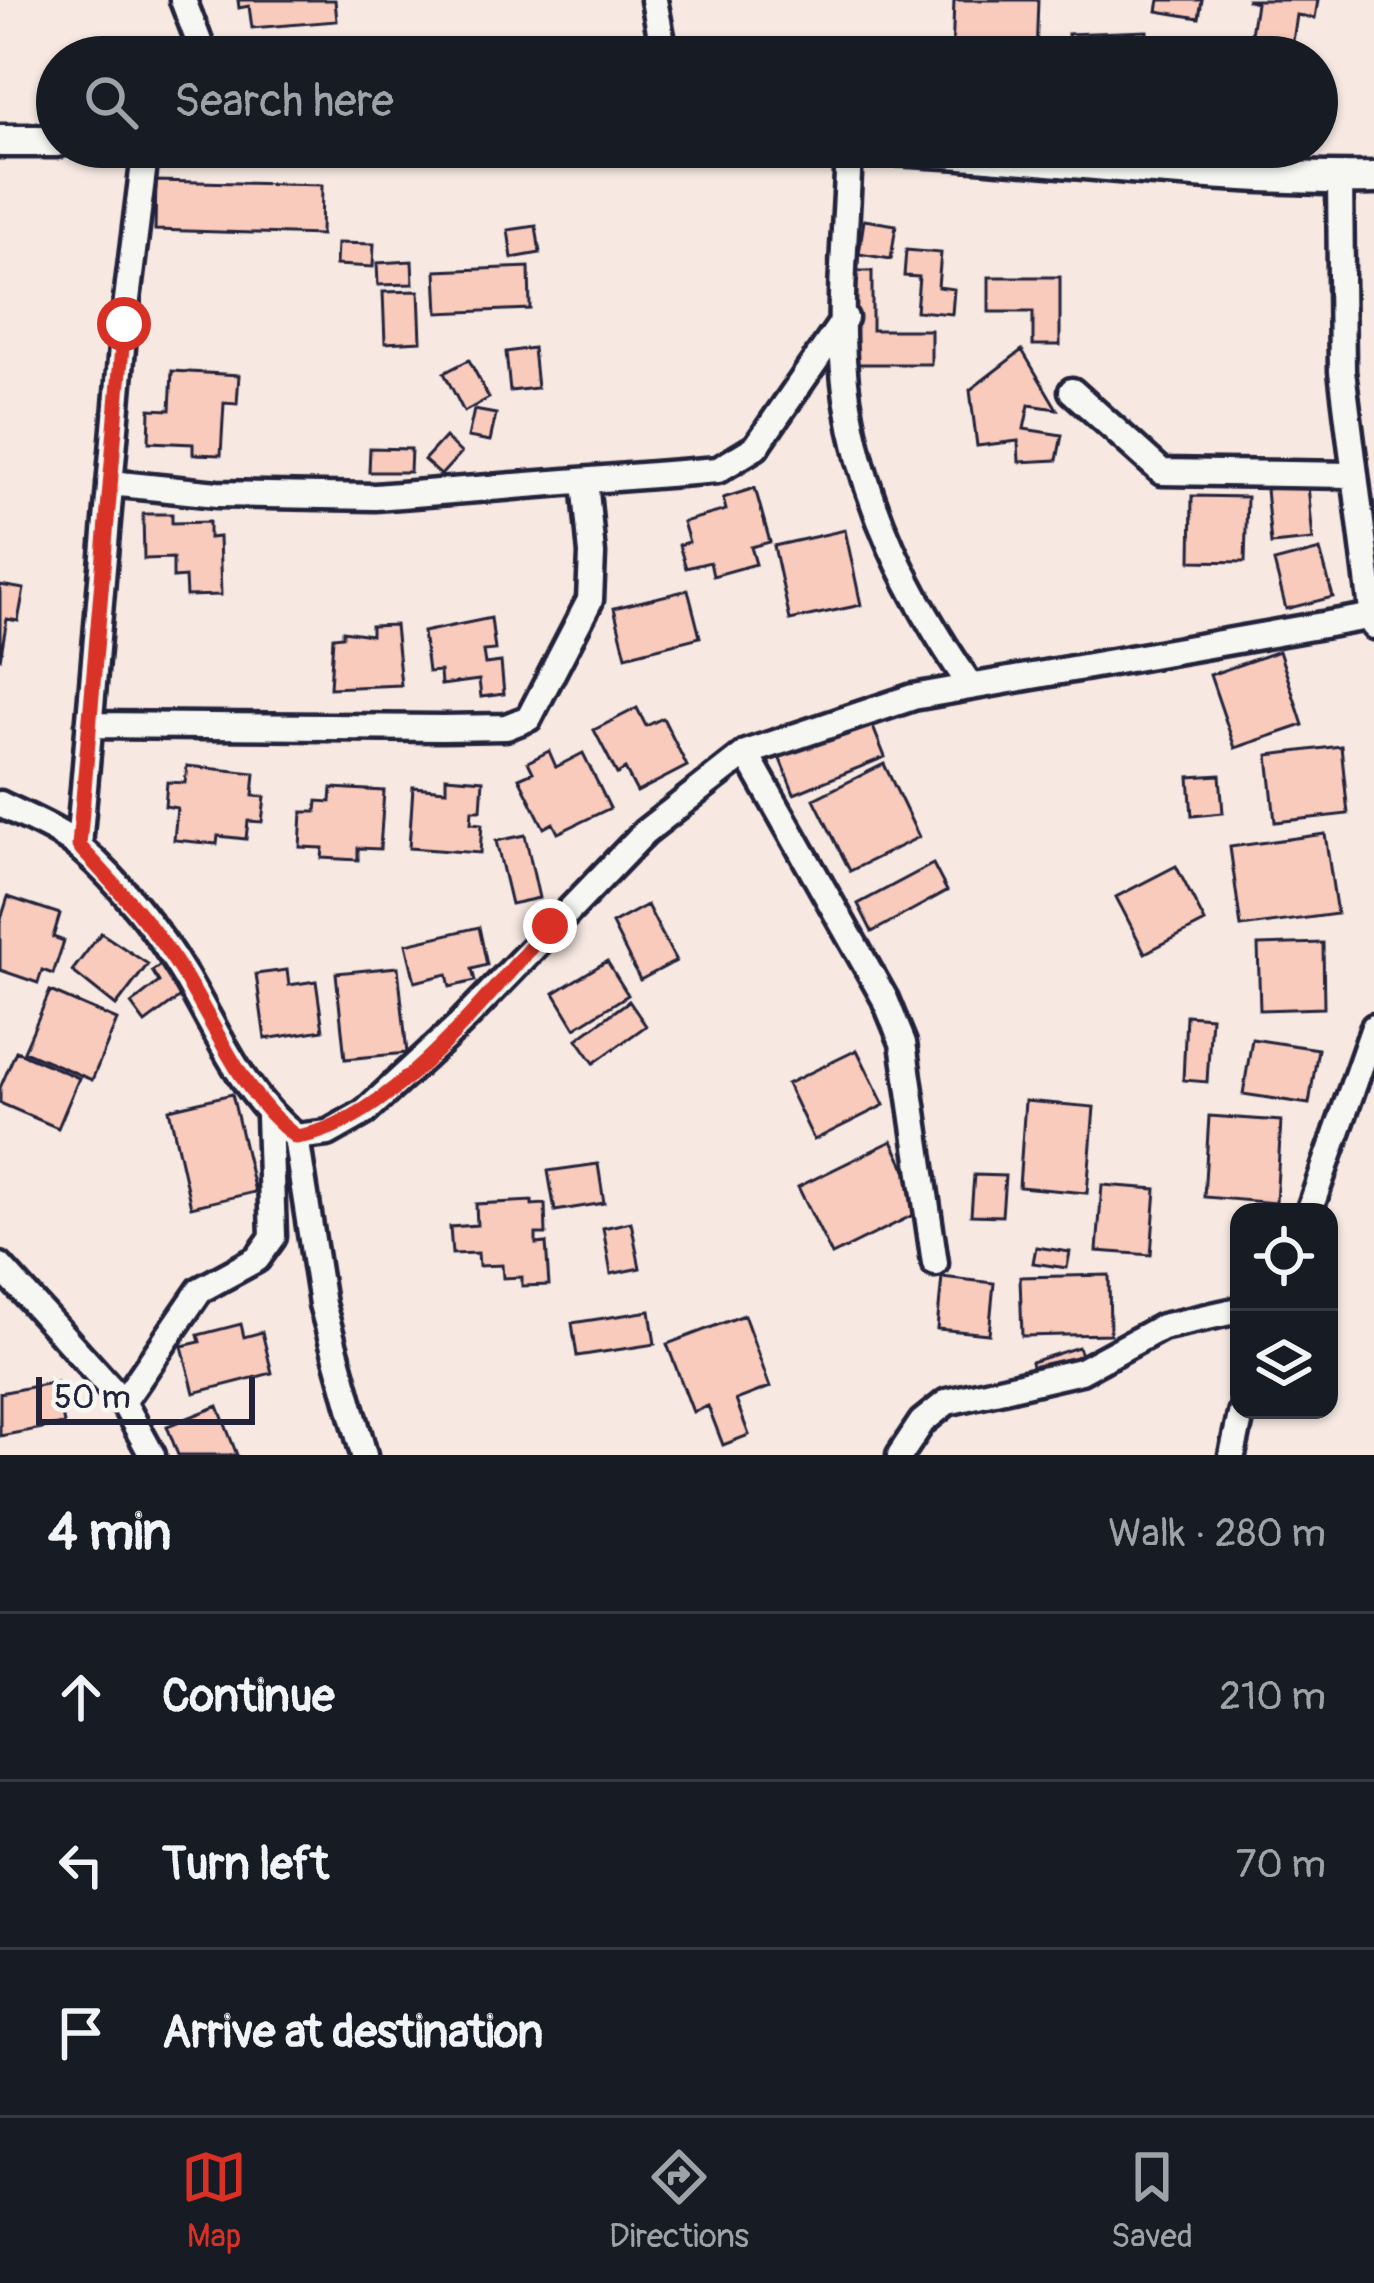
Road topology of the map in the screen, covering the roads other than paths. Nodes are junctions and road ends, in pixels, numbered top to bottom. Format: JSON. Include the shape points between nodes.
{"nodes":[{"id":1,"x":183,"y":0,"type":"edge"},
{"id":2,"x":654,"y":0,"type":"edge"},
{"id":3,"x":197,"y":36,"type":"edge"},
{"id":4,"x":661,"y":36,"type":"edge"},
{"id":5,"x":0,"y":141,"type":"edge"},
{"id":6,"x":36,"y":141,"type":"edge"},
{"id":7,"x":144,"y":168,"type":"edge"},
{"id":8,"x":849,"y":168,"type":"edge"},
{"id":9,"x":1152,"y":168,"type":"edge"},
{"id":10,"x":1340,"y":178,"type":"junction"},
{"id":11,"x":1374,"y":178,"type":"edge"},
{"id":12,"x":845,"y":318,"type":"junction"},
{"id":13,"x":1072,"y":391,"type":"dead end"},
{"id":14,"x":1351,"y":475,"type":"junction"},
{"id":15,"x":585,"y":481,"type":"junction"},
{"id":16,"x":110,"y":483,"type":"junction"},
{"id":17,"x":1373,"y":620,"type":"edge"},
{"id":18,"x":970,"y":686,"type":"junction"},
{"id":19,"x":89,"y":725,"type":"junction"},
{"id":20,"x":746,"y":754,"type":"junction"},
{"id":21,"x":0,"y":804,"type":"edge"},
{"id":22,"x":79,"y":846,"type":"junction"},
{"id":23,"x":1374,"y":1027,"type":"edge"},
{"id":24,"x":269,"y":1116,"type":"junction"},
{"id":25,"x":296,"y":1137,"type":"junction"},
{"id":26,"x":1312,"y":1203,"type":"edge"},
{"id":27,"x":935,"y":1263,"type":"dead end"},
{"id":28,"x":0,"y":1266,"type":"edge"},
{"id":29,"x":1234,"y":1311,"type":"edge"},
{"id":30,"x":123,"y":1402,"type":"junction"},
{"id":31,"x":1240,"y":1419,"type":"edge"},
{"id":32,"x":152,"y":1455,"type":"edge"},
{"id":33,"x":364,"y":1455,"type":"edge"},
{"id":34,"x":900,"y":1455,"type":"edge"},
{"id":35,"x":1232,"y":1455,"type":"edge"}],
"edges":[{"from":1,"to":3,"type":"street"},
{"from":2,"to":4,"type":"street"},
{"from":5,"to":6,"type":"street"},
{"from":7,"to":16,"type":"street"},
{"from":8,"to":12,"type":"street"},
{"from":9,"to":10,"type":"street"},
{"from":10,"to":11,"type":"street"},
{"from":10,"to":14,"type":"street","via":[[1337,270]]},
{"from":12,"to":15,"type":"street","via":[[740,460],[718,470]]},
{"from":12,"to":18,"type":"street","via":[[847,394],[866,490],[905,584]]},
{"from":13,"to":14,"type":"street","via":[[1162,472]]},
{"from":14,"to":17,"type":"street"},
{"from":15,"to":16,"type":"street","via":[[375,497]]},
{"from":15,"to":19,"type":"street","via":[[590,600],[529,718],[506,727]]},
{"from":16,"to":19,"type":"street"},
{"from":17,"to":18,"type":"street"},
{"from":18,"to":20,"type":"street"},
{"from":19,"to":22,"type":"street"},
{"from":20,"to":25,"type":"street","via":[[645,832],[365,1112],[328,1133]]},
{"from":20,"to":27,"type":"street","via":[[903,1043]]},
{"from":21,"to":22,"type":"street"},
{"from":22,"to":24,"type":"street","via":[[184,974]]},
{"from":23,"to":26,"type":"street"},
{"from":24,"to":25,"type":"street"},
{"from":24,"to":30,"type":"street","via":[[273,1237],[257,1258],[200,1290]]},
{"from":25,"to":33,"type":"street","via":[[322,1304]]},
{"from":28,"to":30,"type":"street"},
{"from":29,"to":34,"type":"street","via":[[1162,1327],[1065,1376],[947,1402]]},
{"from":30,"to":32,"type":"street"},
{"from":31,"to":35,"type":"street"}]}
